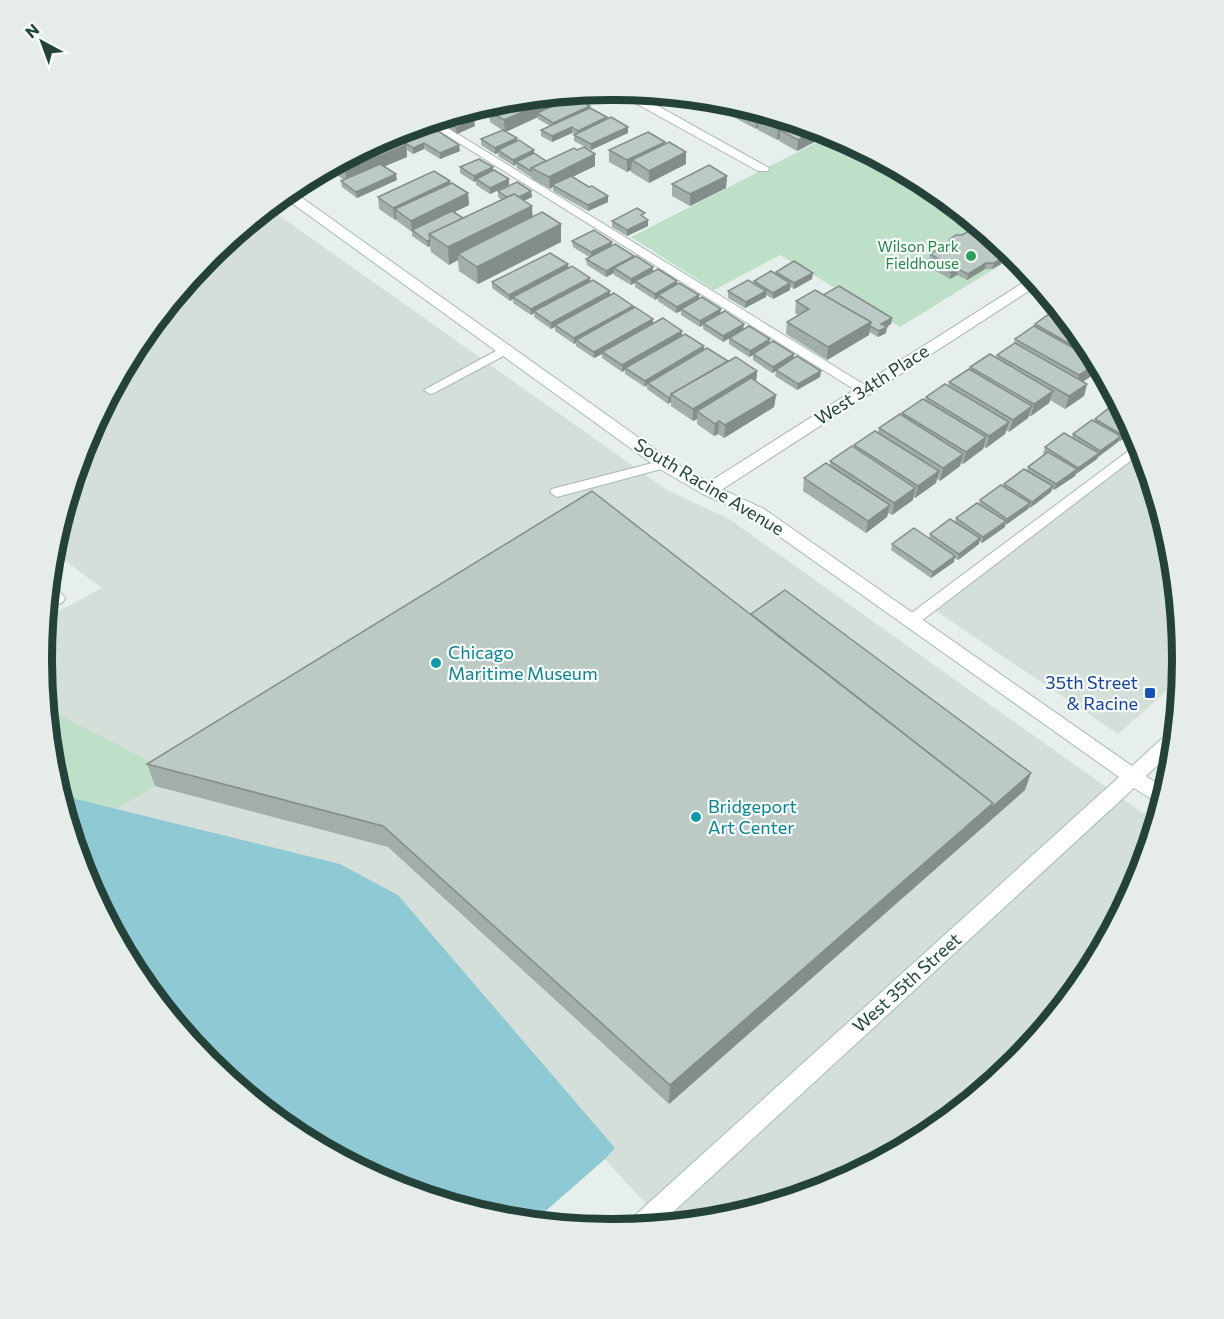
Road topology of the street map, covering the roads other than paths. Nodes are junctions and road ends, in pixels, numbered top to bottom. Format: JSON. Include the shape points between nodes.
{"nodes":[{"id":1,"x":641,"y":101,"type":"edge"},
{"id":2,"x":440,"y":128,"type":"edge"},
{"id":3,"x":763,"y":168,"type":"dead end"},
{"id":4,"x":294,"y":199,"type":"edge"},
{"id":5,"x":1028,"y":286,"type":"edge"},
{"id":6,"x":505,"y":350,"type":"junction"},
{"id":7,"x":430,"y":390,"type":"dead end"},
{"id":8,"x":864,"y":390,"type":"junction"},
{"id":9,"x":1132,"y":453,"type":"edge"},
{"id":10,"x":664,"y":464,"type":"junction"},
{"id":11,"x":709,"y":490,"type":"junction"},
{"id":12,"x":557,"y":492,"type":"dead end"},
{"id":13,"x":911,"y":621,"type":"junction"},
{"id":14,"x":1165,"y":748,"type":"edge"},
{"id":15,"x":1133,"y":777,"type":"junction"},
{"id":16,"x":1155,"y":792,"type":"edge"},
{"id":17,"x":649,"y":1218,"type":"edge"}],
"edges":[{"from":1,"to":3,"type":"street"},
{"from":2,"to":8,"type":"lane"},
{"from":4,"to":6,"type":"street","name":"South Racine Avenue"},
{"from":5,"to":8,"type":"street","name":"West 34th Place"},
{"from":6,"to":7,"type":"lane"},
{"from":6,"to":10,"type":"street","name":"South Racine Avenue"},
{"from":8,"to":11,"type":"street","name":"West 34th Place"},
{"from":9,"to":13,"type":"lane"},
{"from":10,"to":11,"type":"street","name":"South Racine Avenue"},
{"from":10,"to":12,"type":"lane"},
{"from":11,"to":13,"type":"street","name":"South Racine Avenue","via":[[758,513]]},
{"from":13,"to":15,"type":"street","name":"South Racine Avenue"},
{"from":14,"to":15,"type":"street","name":"West 35th Street"},
{"from":15,"to":16,"type":"street","name":"South Racine Avenue"},
{"from":15,"to":17,"type":"street","name":"West 35th Street"}]}
